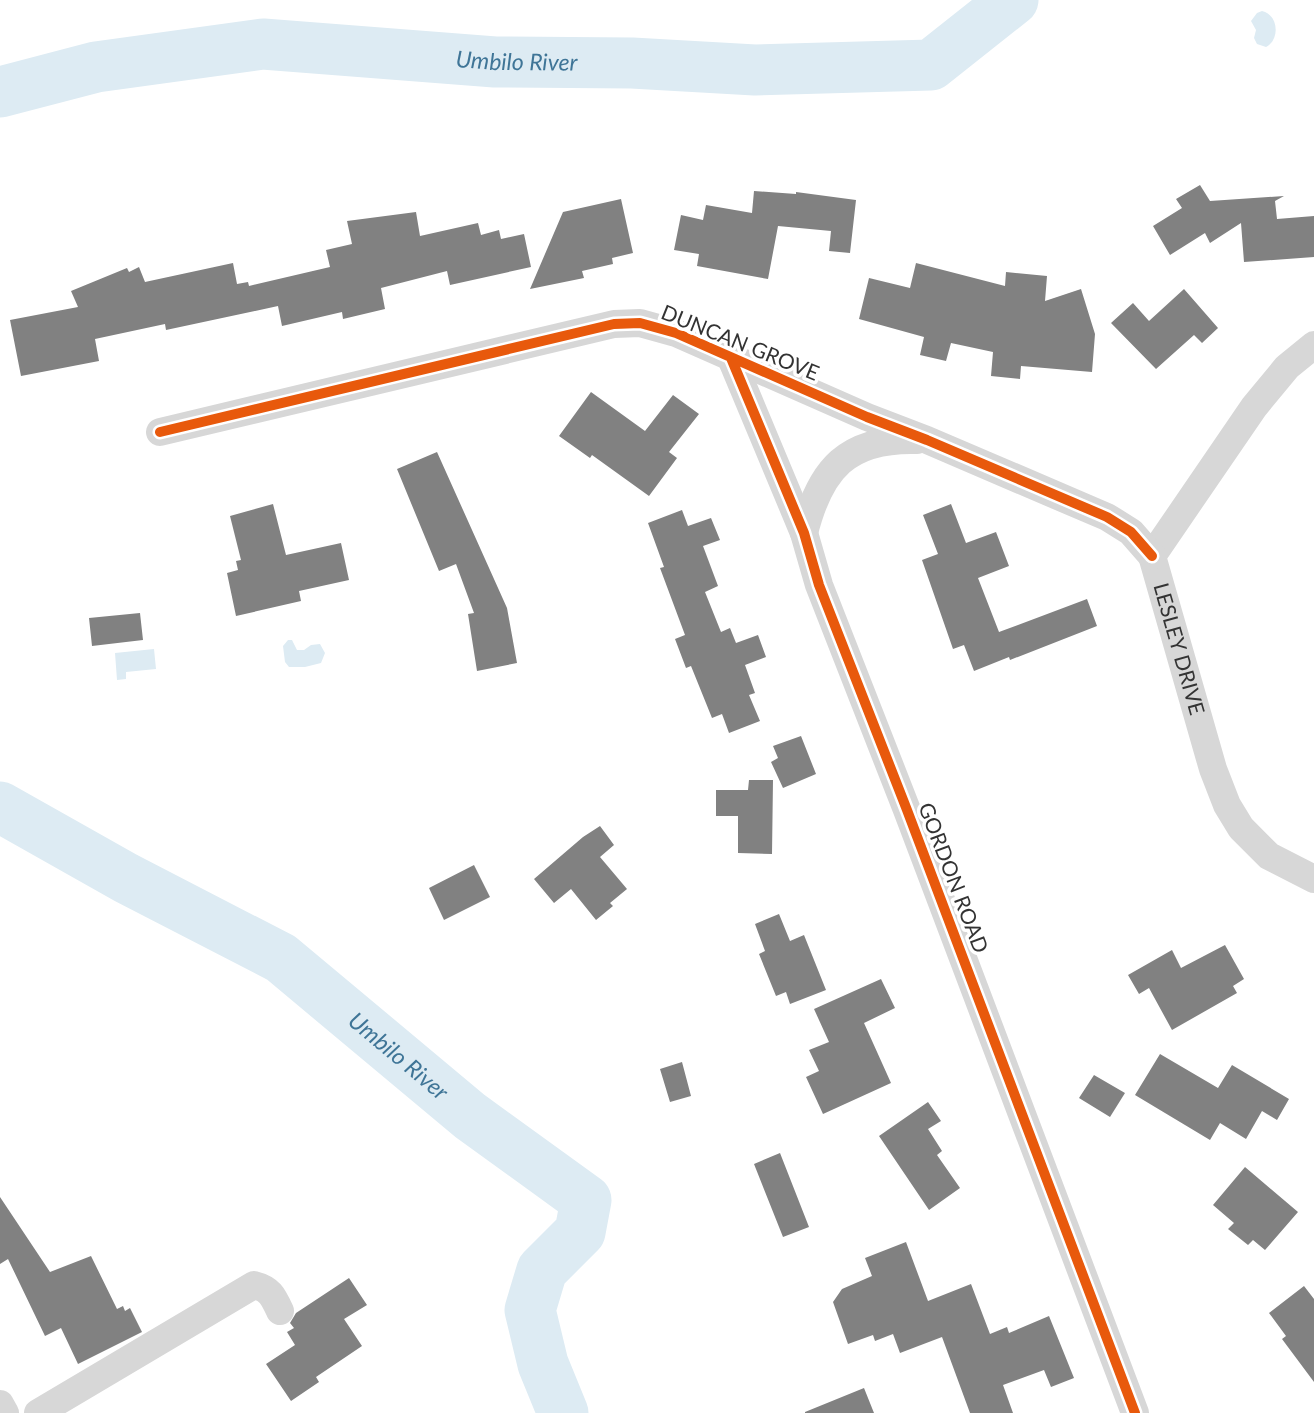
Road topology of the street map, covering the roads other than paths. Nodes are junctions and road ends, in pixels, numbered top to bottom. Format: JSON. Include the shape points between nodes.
{"nodes":[{"id":1,"x":1314,"y":345,"type":"edge"},
{"id":2,"x":731,"y":358,"type":"junction"},
{"id":3,"x":160,"y":432,"type":"dead end"},
{"id":4,"x":927,"y":440,"type":"junction"},
{"id":5,"x":804,"y":533,"type":"junction"},
{"id":6,"x":1152,"y":556,"type":"junction"},
{"id":7,"x":1314,"y":879,"type":"edge"},
{"id":8,"x":280,"y":1311,"type":"dead end"},
{"id":9,"x":0,"y":1404,"type":"edge"},
{"id":10,"x":5,"y":1413,"type":"edge"},
{"id":11,"x":38,"y":1413,"type":"edge"},
{"id":12,"x":1135,"y":1413,"type":"edge"}],
"edges":[{"from":1,"to":6,"type":"street","name":"LESLEY DRIVE","via":[[1254,407]]},
{"from":2,"to":3,"type":"street","name":"DUNCAN GROVE","via":[[640,323],[614,324]]},
{"from":2,"to":4,"type":"street","name":"DUNCAN GROVE"},
{"from":2,"to":5,"type":"street","name":"GORDON ROAD"},
{"from":4,"to":5,"type":"street","via":[[901,439],[868,446],[843,459],[825,476]]},
{"from":4,"to":6,"type":"street","name":"DUNCAN GROVE","via":[[1107,517],[1130,532]]},
{"from":5,"to":12,"type":"street","name":"GORDON ROAD","via":[[819,585]]},
{"from":6,"to":7,"type":"street","name":"LESLEY DRIVE","via":[[1227,805],[1241,828],[1269,856]]},
{"from":8,"to":11,"type":"street","via":[[272,1293],[254,1285]]},
{"from":9,"to":10,"type":"street"}]}
